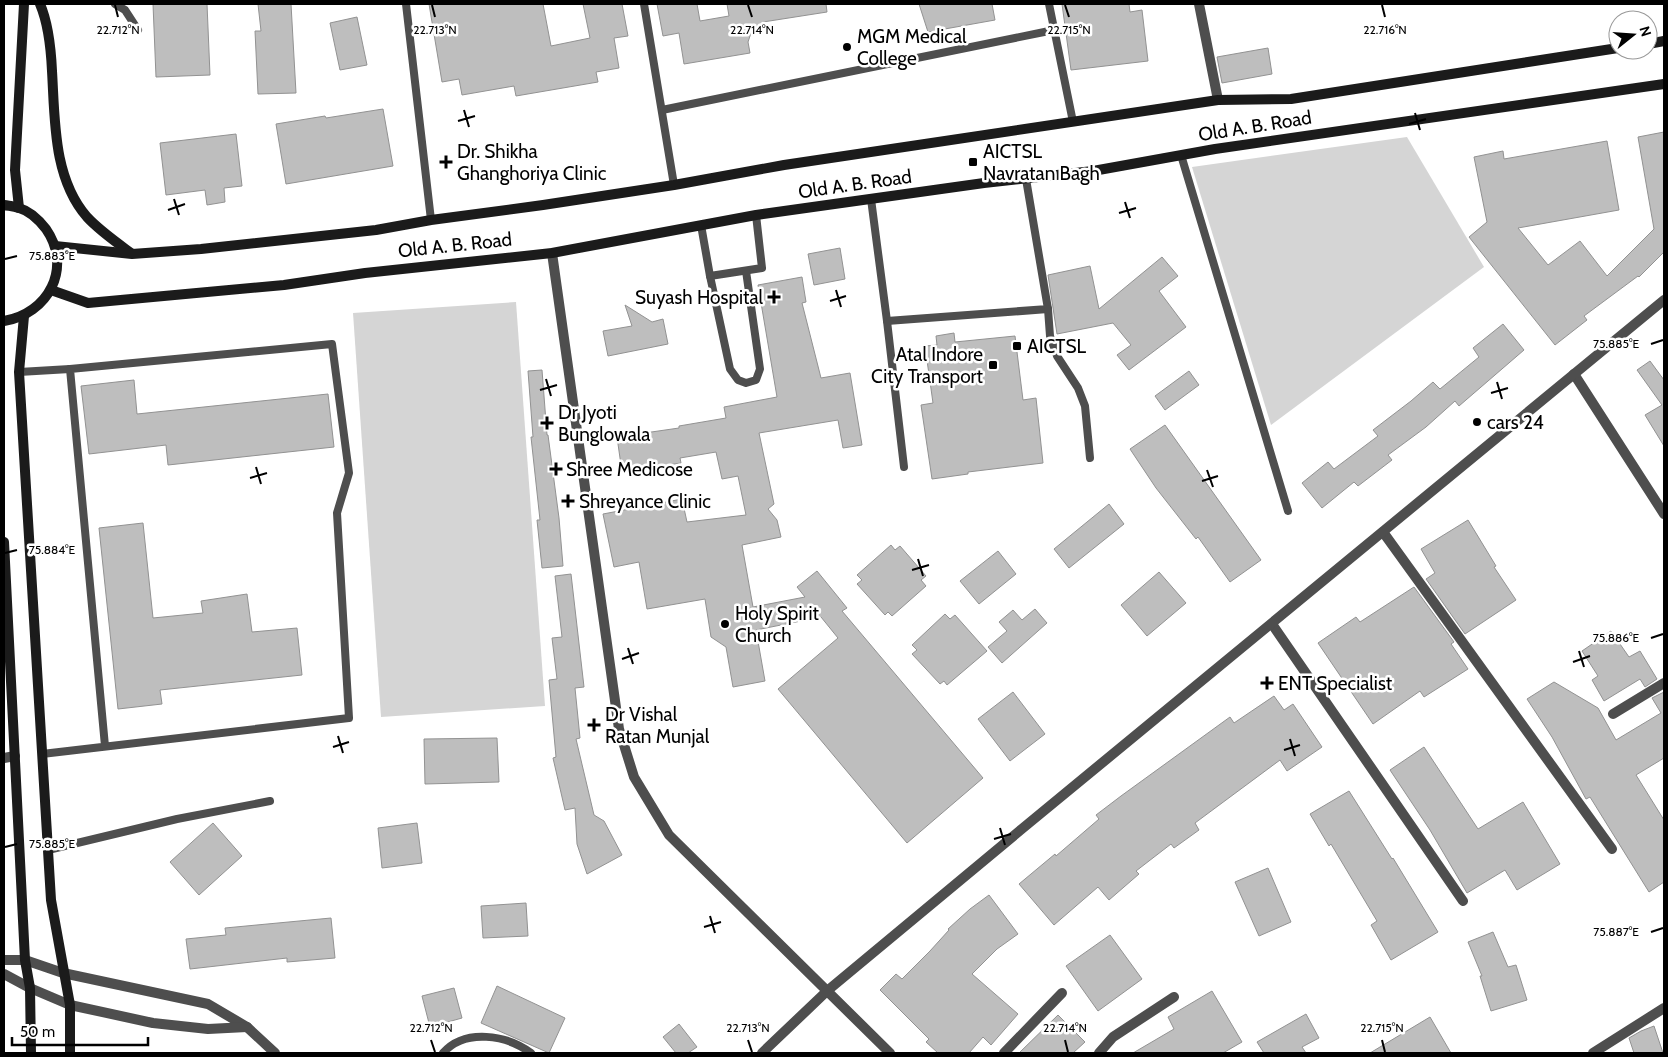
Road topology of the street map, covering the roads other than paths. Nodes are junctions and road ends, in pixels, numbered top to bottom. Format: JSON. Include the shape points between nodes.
{"nodes":[{"id":1,"x":24,"y":4,"type":"edge"},
{"id":2,"x":40,"y":4,"type":"edge"},
{"id":3,"x":115,"y":4,"type":"edge"},
{"id":4,"x":406,"y":4,"type":"edge"},
{"id":5,"x":644,"y":4,"type":"edge"},
{"id":6,"x":1049,"y":4,"type":"edge"},
{"id":7,"x":1199,"y":4,"type":"edge"},
{"id":8,"x":138,"y":30,"type":"dead end"},
{"id":9,"x":1054,"y":30,"type":"junction"},
{"id":10,"x":1608,"y":50,"type":"edge"},
{"id":11,"x":1664,"y":84,"type":"edge"},
{"id":12,"x":1218,"y":100,"type":"junction"},
{"id":13,"x":662,"y":110,"type":"junction"},
{"id":14,"x":1073,"y":122,"type":"junction"},
{"id":15,"x":1181,"y":155,"type":"junction"},
{"id":16,"x":1026,"y":179,"type":"junction"},
{"id":17,"x":674,"y":185,"type":"junction"},
{"id":18,"x":871,"y":199,"type":"junction"},
{"id":19,"x":4,"y":205,"type":"edge"},
{"id":20,"x":19,"y":208,"type":"junction"},
{"id":21,"x":756,"y":215,"type":"junction"},
{"id":22,"x":431,"y":220,"type":"junction"},
{"id":23,"x":701,"y":225,"type":"junction"},
{"id":24,"x":55,"y":246,"type":"junction"},
{"id":25,"x":552,"y":252,"type":"junction"},
{"id":26,"x":132,"y":254,"type":"junction"},
{"id":27,"x":746,"y":270,"type":"junction"},
{"id":28,"x":710,"y":276,"type":"junction"},
{"id":29,"x":51,"y":290,"type":"junction"},
{"id":30,"x":1664,"y":300,"type":"edge"},
{"id":31,"x":1048,"y":309,"type":"junction"},
{"id":32,"x":24,"y":316,"type":"junction"},
{"id":33,"x":4,"y":321,"type":"edge"},
{"id":34,"x":887,"y":321,"type":"junction"},
{"id":35,"x":70,"y":369,"type":"junction"},
{"id":36,"x":19,"y":372,"type":"junction"},
{"id":37,"x":1574,"y":374,"type":"junction"},
{"id":38,"x":1090,"y":458,"type":"dead end"},
{"id":39,"x":904,"y":467,"type":"dead end"},
{"id":40,"x":1288,"y":512,"type":"dead end"},
{"id":41,"x":1664,"y":514,"type":"edge"},
{"id":42,"x":1383,"y":532,"type":"junction"},
{"id":43,"x":4,"y":542,"type":"edge"},
{"id":44,"x":1272,"y":624,"type":"junction"},
{"id":45,"x":1664,"y":683,"type":"edge"},
{"id":46,"x":1613,"y":714,"type":"dead end"},
{"id":47,"x":105,"y":746,"type":"junction"},
{"id":48,"x":42,"y":754,"type":"junction"},
{"id":49,"x":15,"y":756,"type":"junction"},
{"id":50,"x":4,"y":758,"type":"edge"},
{"id":51,"x":270,"y":801,"type":"dead end"},
{"id":52,"x":1612,"y":849,"type":"dead end"},
{"id":53,"x":48,"y":850,"type":"junction"},
{"id":54,"x":1463,"y":901,"type":"dead end"},
{"id":55,"x":4,"y":960,"type":"edge"},
{"id":56,"x":26,"y":960,"type":"junction"},
{"id":57,"x":63,"y":973,"type":"junction"},
{"id":58,"x":4,"y":974,"type":"edge"},
{"id":59,"x":30,"y":988,"type":"junction"},
{"id":60,"x":828,"y":991,"type":"junction"},
{"id":61,"x":1062,"y":993,"type":"dead end"},
{"id":62,"x":1174,"y":996,"type":"dead end"},
{"id":63,"x":70,"y":1005,"type":"junction"},
{"id":64,"x":1664,"y":1008,"type":"edge"},
{"id":65,"x":247,"y":1027,"type":"junction"},
{"id":66,"x":31,"y":1053,"type":"edge"},
{"id":67,"x":70,"y":1053,"type":"edge"},
{"id":68,"x":275,"y":1053,"type":"edge"},
{"id":69,"x":443,"y":1053,"type":"edge"},
{"id":70,"x":531,"y":1053,"type":"edge"},
{"id":71,"x":762,"y":1053,"type":"edge"},
{"id":72,"x":890,"y":1053,"type":"edge"},
{"id":73,"x":1004,"y":1053,"type":"edge"},
{"id":74,"x":1099,"y":1053,"type":"edge"},
{"id":75,"x":1593,"y":1053,"type":"edge"}],
"edges":[{"from":1,"to":20,"type":"main road","via":[[15,170]]},
{"from":2,"to":26,"type":"main road","via":[[50,41],[58,153],[72,195],[97,228]]},
{"from":3,"to":8,"type":"lane","via":[[124,10]]},
{"from":4,"to":22,"type":"lane"},
{"from":5,"to":13,"type":"lane"},
{"from":6,"to":9,"type":"lane"},
{"from":7,"to":12,"type":"street"},
{"from":9,"to":13,"type":"lane"},
{"from":9,"to":14,"type":"lane"},
{"from":10,"to":12,"type":"main road","name":"Old A. B. Road","via":[[1291,99]]},
{"from":11,"to":15,"type":"main road","name":"Old A. B. Road"},
{"from":12,"to":14,"type":"main road","name":"Old A. B. Road"},
{"from":13,"to":17,"type":"lane"},
{"from":14,"to":17,"type":"main road","name":"Old A. B. Road","via":[[784,165]]},
{"from":15,"to":16,"type":"main road","name":"Old A. B. Road"},
{"from":15,"to":40,"type":"lane"},
{"from":16,"to":18,"type":"main road","name":"Old A. B. Road"},
{"from":16,"to":31,"type":"lane"},
{"from":17,"to":22,"type":"main road","name":"Old A. B. Road"},
{"from":18,"to":21,"type":"main road","name":"Old A. B. Road"},
{"from":18,"to":34,"type":"lane"},
{"from":19,"to":20,"type":"main road"},
{"from":20,"to":24,"type":"main road","via":[[41,222]]},
{"from":21,"to":23,"type":"main road","name":"Old A. B. Road"},
{"from":21,"to":27,"type":"lane","via":[[762,268]]},
{"from":22,"to":26,"type":"main road","name":"Old A. B. Road","via":[[376,230]]},
{"from":23,"to":25,"type":"main road","name":"Old A. B. Road"},
{"from":23,"to":28,"type":"lane"},
{"from":24,"to":26,"type":"main road","name":"Old A. B. Road"},
{"from":24,"to":29,"type":"main road","via":[[57,269]]},
{"from":25,"to":29,"type":"main road","name":"Old A. B. Road","via":[[284,285],[88,303]]},
{"from":25,"to":60,"type":"street","via":[[619,728],[634,777],[669,836]]},
{"from":27,"to":28,"type":"lane"},
{"from":27,"to":28,"type":"lane","via":[[760,370],[756,380],[746,383],[738,380],[730,369]]},
{"from":29,"to":32,"type":"main road","via":[[40,305]]},
{"from":30,"to":37,"type":"street"},
{"from":31,"to":34,"type":"lane"},
{"from":31,"to":38,"type":"lane","via":[[1050,336],[1057,356],[1078,388],[1085,406]]},
{"from":32,"to":33,"type":"main road"},
{"from":32,"to":36,"type":"main road"},
{"from":34,"to":39,"type":"lane"},
{"from":35,"to":36,"type":"lane"},
{"from":35,"to":47,"type":"lane"},
{"from":35,"to":47,"type":"lane","via":[[332,344],[349,474],[337,513],[349,718]]},
{"from":36,"to":48,"type":"main road"},
{"from":37,"to":41,"type":"street"},
{"from":37,"to":42,"type":"street"},
{"from":42,"to":44,"type":"street"},
{"from":42,"to":52,"type":"street"},
{"from":43,"to":49,"type":"main road"},
{"from":44,"to":54,"type":"street"},
{"from":44,"to":60,"type":"street"},
{"from":45,"to":46,"type":"street"},
{"from":47,"to":48,"type":"lane"},
{"from":48,"to":53,"type":"main road"},
{"from":49,"to":50,"type":"street"},
{"from":49,"to":56,"type":"main road"},
{"from":51,"to":53,"type":"lane"},
{"from":53,"to":57,"type":"main road","via":[[51,900]]},
{"from":55,"to":56,"type":"street"},
{"from":56,"to":57,"type":"street"},
{"from":56,"to":59,"type":"main road"},
{"from":57,"to":63,"type":"main road"},
{"from":57,"to":65,"type":"street","via":[[208,1004]]},
{"from":58,"to":59,"type":"street"},
{"from":59,"to":63,"type":"street"},
{"from":59,"to":66,"type":"main road"},
{"from":60,"to":71,"type":"street"},
{"from":60,"to":72,"type":"street"},
{"from":61,"to":73,"type":"street"},
{"from":62,"to":74,"type":"street","via":[[1113,1037]]},
{"from":63,"to":65,"type":"street","via":[[153,1023],[208,1029]]},
{"from":63,"to":67,"type":"main road"},
{"from":64,"to":75,"type":"street"},
{"from":65,"to":68,"type":"street"},
{"from":69,"to":70,"type":"lane","via":[[460,1041],[482,1037],[507,1041]]}]}
